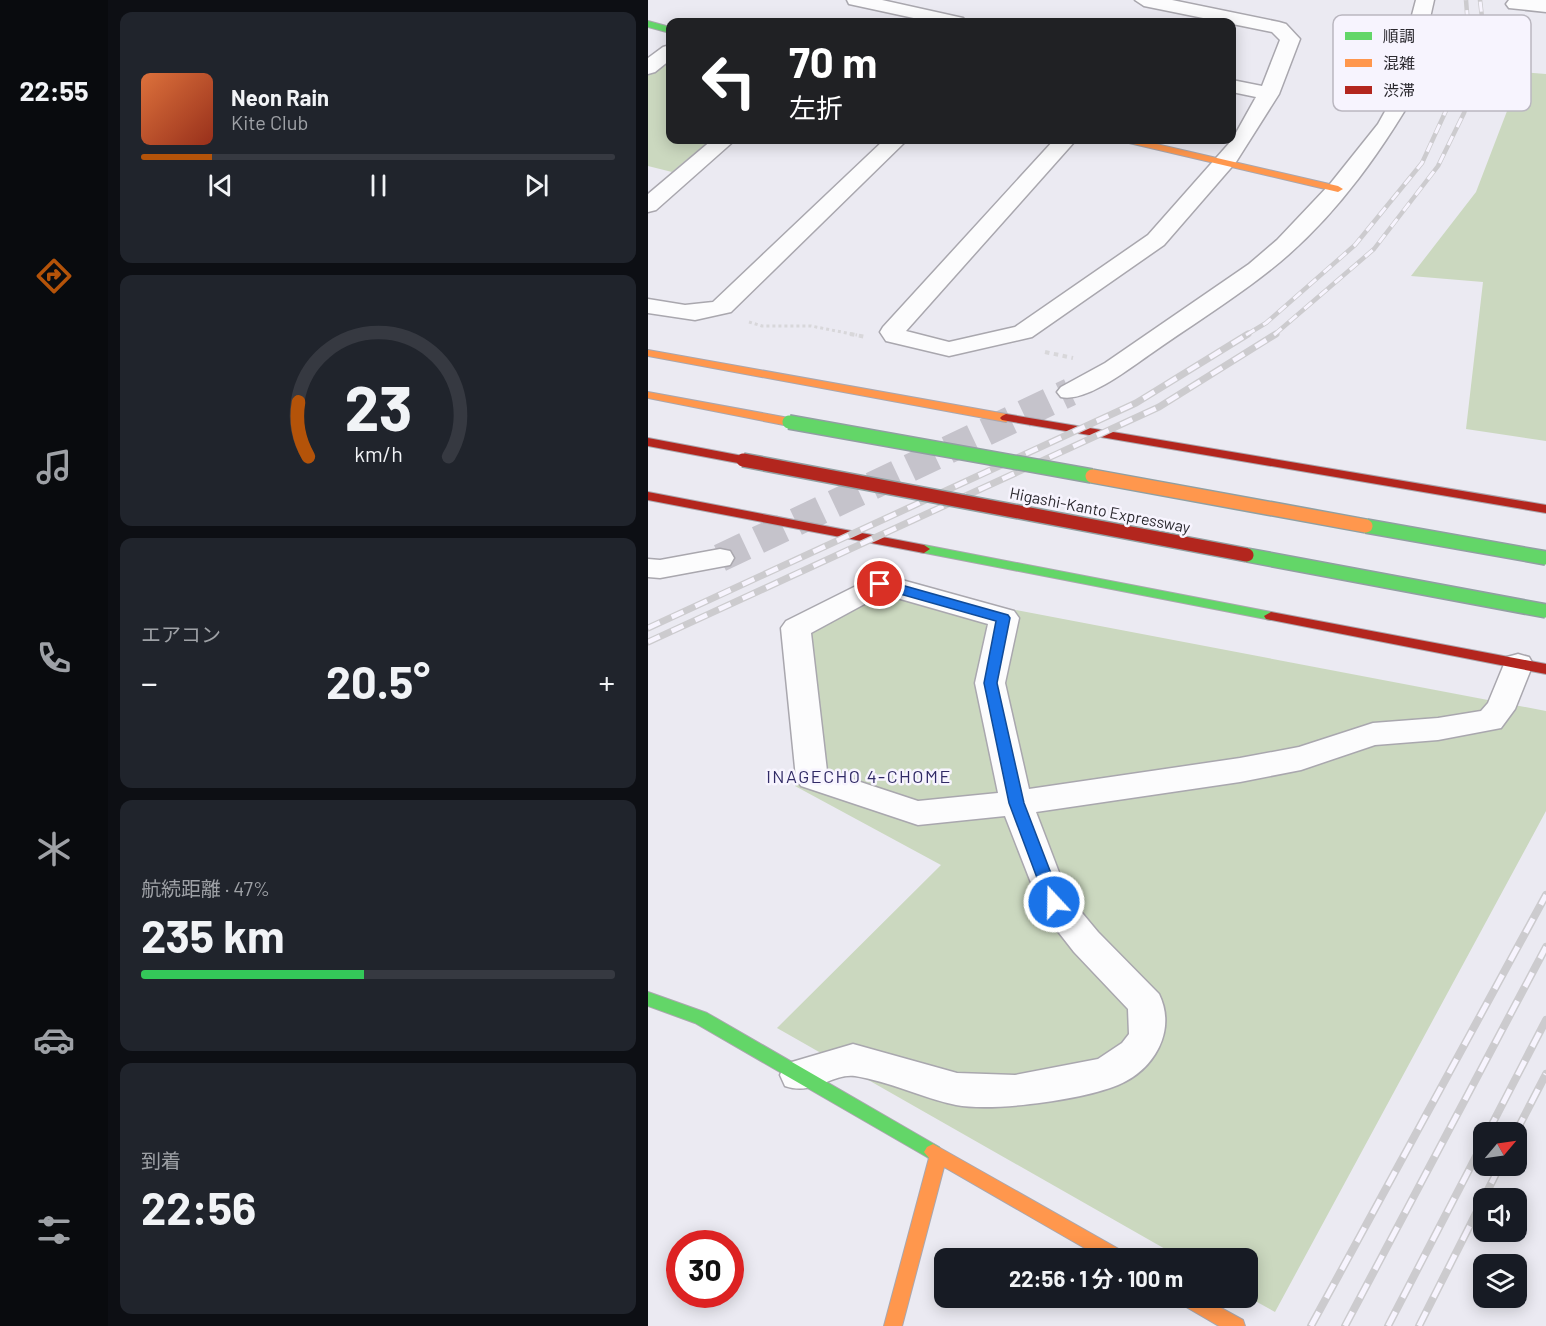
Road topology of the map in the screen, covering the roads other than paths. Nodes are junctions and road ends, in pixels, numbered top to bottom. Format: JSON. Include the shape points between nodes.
{"nodes":[{"id":1,"x":856,"y":0,"type":"edge"},
{"id":2,"x":1144,"y":0,"type":"edge"},
{"id":3,"x":1425,"y":0,"type":"edge"},
{"id":4,"x":891,"y":3,"type":"edge"},
{"id":5,"x":1516,"y":4,"type":"dead end"},
{"id":6,"x":1546,"y":6,"type":"edge"},
{"id":7,"x":1421,"y":15,"type":"edge"},
{"id":8,"x":871,"y":18,"type":"edge"},
{"id":9,"x":942,"y":18,"type":"edge"},
{"id":10,"x":1231,"y":18,"type":"edge"},
{"id":11,"x":1236,"y":19,"type":"edge"},
{"id":12,"x":648,"y":24,"type":"edge"},
{"id":13,"x":666,"y":29,"type":"edge"},
{"id":14,"x":666,"y":54,"type":"edge"},
{"id":15,"x":648,"y":68,"type":"edge"},
{"id":16,"x":1236,"y":87,"type":"edge"},
{"id":17,"x":1269,"y":94,"type":"junction"},
{"id":18,"x":1395,"y":111,"type":"edge"},
{"id":19,"x":719,"y":144,"type":"edge"},
{"id":20,"x":892,"y":144,"type":"edge"},
{"id":21,"x":1061,"y":144,"type":"edge"},
{"id":22,"x":1147,"y":144,"type":"edge"},
{"id":23,"x":1225,"y":162,"type":"junction"},
{"id":24,"x":1338,"y":189,"type":"junction"},
{"id":25,"x":648,"y":205,"type":"edge"},
{"id":26,"x":648,"y":306,"type":"edge"},
{"id":27,"x":648,"y":353,"type":"edge"},
{"id":28,"x":1070,"y":392,"type":"tunnel mouth"},
{"id":29,"x":648,"y":395,"type":"edge"},
{"id":30,"x":648,"y":442,"type":"edge"},
{"id":31,"x":648,"y":496,"type":"edge"},
{"id":32,"x":1546,"y":509,"type":"edge"},
{"id":33,"x":720,"y":558,"type":"tunnel mouth"},
{"id":34,"x":1546,"y":558,"type":"edge"},
{"id":35,"x":648,"y":568,"type":"edge"},
{"id":36,"x":1546,"y":611,"type":"edge"},
{"id":37,"x":1532,"y":667,"type":"edge"},
{"id":38,"x":1016,"y":803,"type":"junction"},
{"id":39,"x":648,"y":999,"type":"edge"},
{"id":40,"x":798,"y":1075,"type":"junction"},
{"id":41,"x":938,"y":1155,"type":"junction"},
{"id":42,"x":1101,"y":1248,"type":"edge"},
{"id":43,"x":1204,"y":1308,"type":"edge"},
{"id":44,"x":893,"y":1326,"type":"edge"},
{"id":45,"x":1236,"y":1326,"type":"edge"}],
"edges":[{"from":1,"to":4,"type":"street"},
{"from":2,"to":10,"type":"street"},
{"from":3,"to":7,"type":"street"},
{"from":4,"to":8,"type":"street"},
{"from":4,"to":9,"type":"street"},
{"from":5,"to":6,"type":"street"},
{"from":11,"to":17,"type":"street","via":[[1279,28],[1290,39]]},
{"from":12,"to":13,"type":"main road"},
{"from":14,"to":15,"type":"street"},
{"from":16,"to":17,"type":"street"},
{"from":17,"to":23,"type":"street"},
{"from":18,"to":24,"type":"street"},
{"from":19,"to":25,"type":"street"},
{"from":20,"to":26,"type":"street","via":[[722,307],[710,313],[691,314]]},
{"from":21,"to":23,"type":"street","via":[[892,332],[895,336],[949,349],[1023,332],[1156,240]]},
{"from":22,"to":23,"type":"main road"},
{"from":23,"to":24,"type":"main road"},
{"from":24,"to":28,"type":"street","via":[[1257,269],[1114,368]]},
{"from":27,"to":32,"type":"main road","via":[[847,391]]},
{"from":29,"to":34,"type":"main road","name":"Higashi-Kanto Expressway","bridge":true},
{"from":30,"to":36,"type":"main road","name":"Higashi-Kanto Expressway","bridge":true},
{"from":31,"to":37,"type":"main road"},
{"from":33,"to":35,"type":"street"},
{"from":37,"to":38,"type":"street","via":[[1511,686],[1490,720],[1373,734],[1301,758],[1240,770]]},
{"from":38,"to":38,"type":"street","via":[[918,813],[812,778],[796,628],[880,584],[1004,618],[990,683]]},
{"from":38,"to":40,"type":"street","via":[[1054,902],[1086,942],[1146,1004],[1147,1037],[1135,1054],[1107,1073],[1015,1091],[957,1089],[853,1060]]},
{"from":39,"to":40,"type":"main road","via":[[701,1018]]},
{"from":40,"to":41,"type":"main road"},
{"from":41,"to":42,"type":"main road"},
{"from":41,"to":44,"type":"main road"},
{"from":43,"to":45,"type":"main road"}]}
